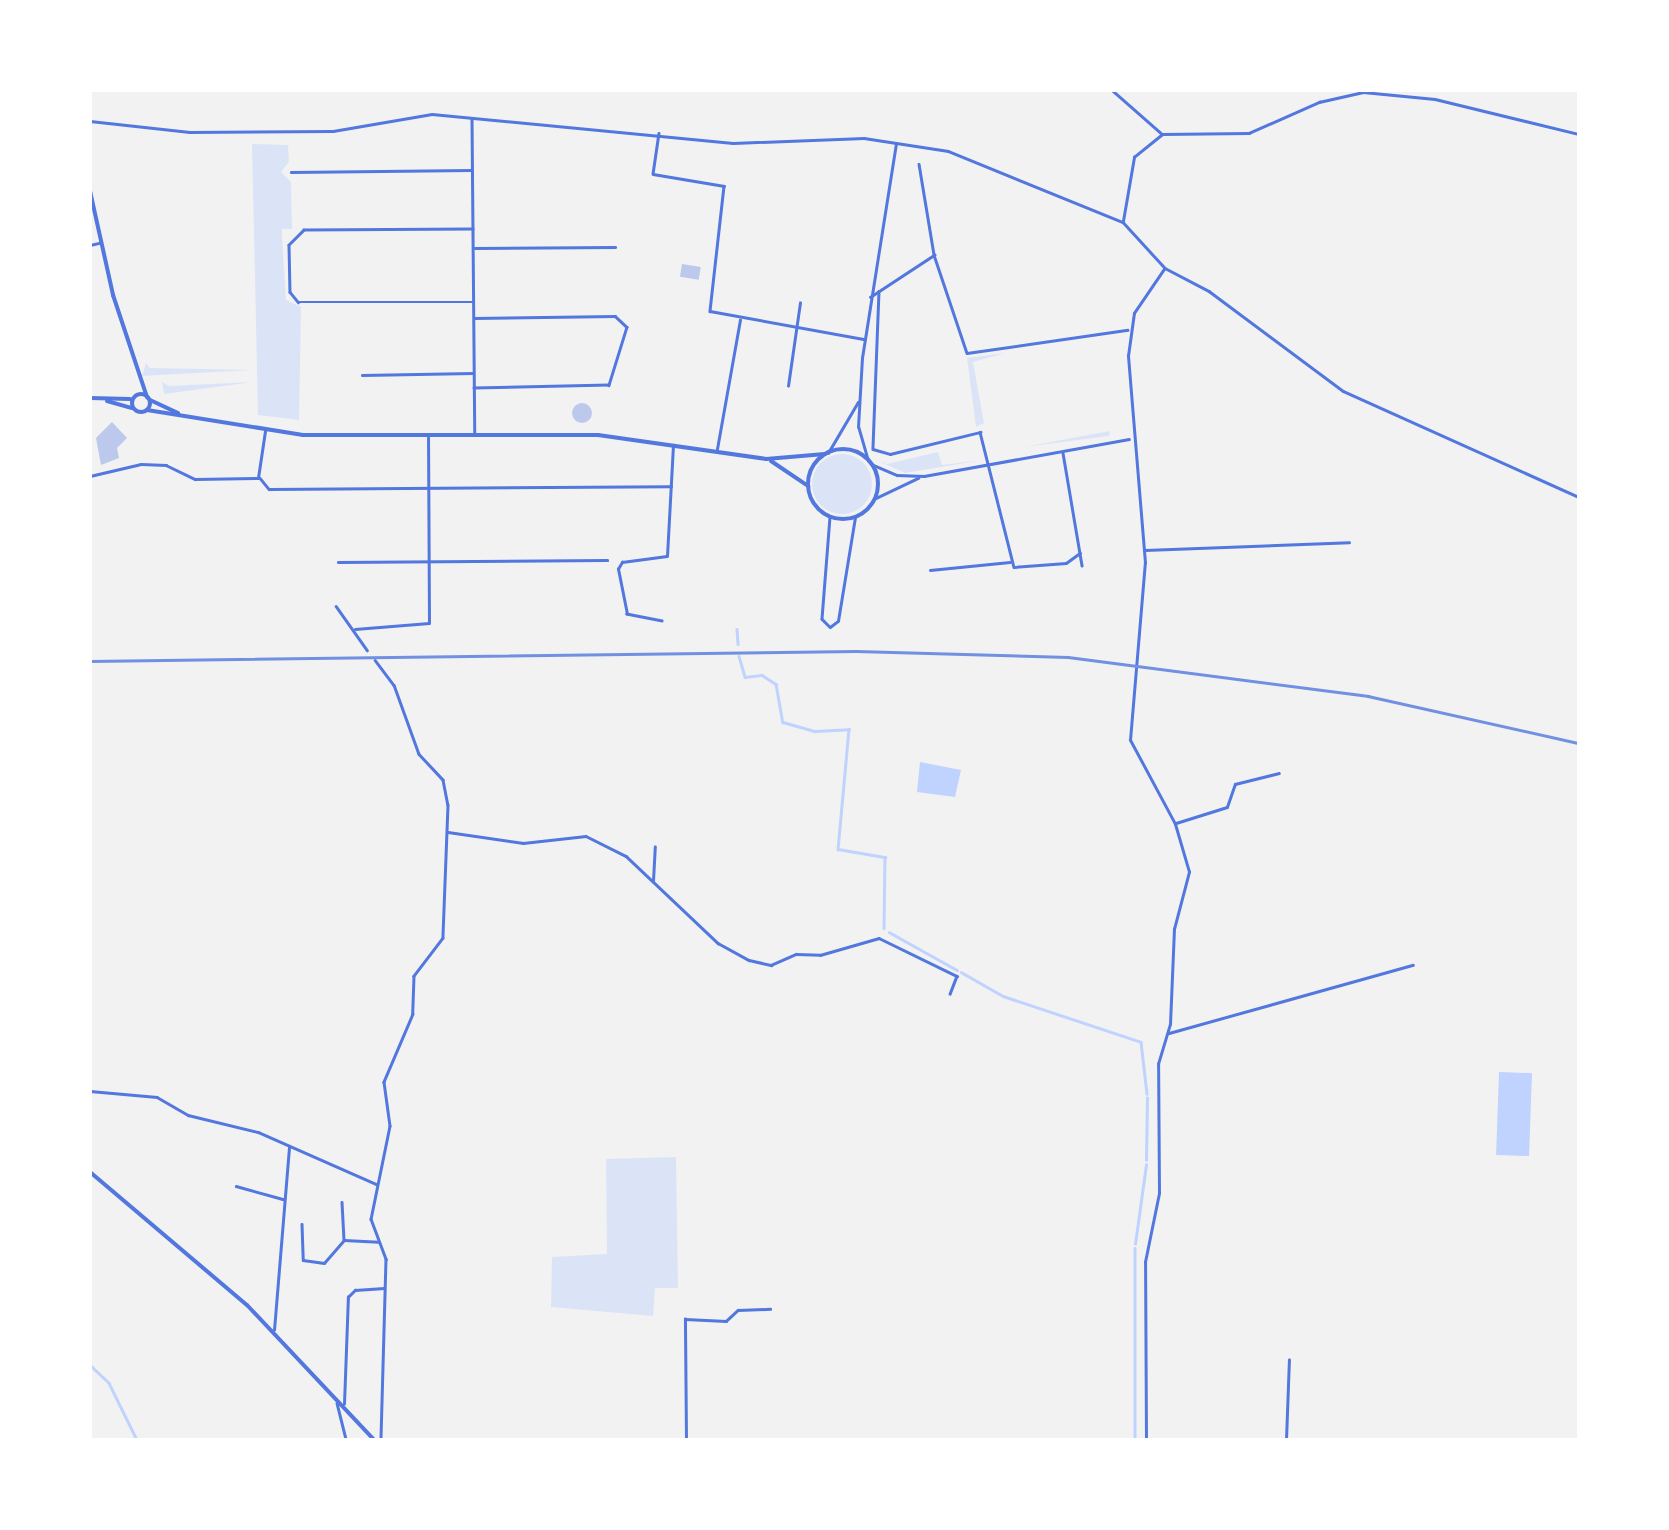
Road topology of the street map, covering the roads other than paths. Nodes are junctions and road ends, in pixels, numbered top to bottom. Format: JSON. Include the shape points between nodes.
{"nodes":[{"id":1,"x":1112,"y":90,"type":"edge"},
{"id":2,"x":472,"y":116,"type":"junction"},
{"id":3,"x":90,"y":121,"type":"edge"},
{"id":4,"x":659,"y":131,"type":"junction"},
{"id":5,"x":1162,"y":134,"type":"junction"},
{"id":6,"x":1579,"y":134,"type":"edge"},
{"id":7,"x":896,"y":142,"type":"junction"},
{"id":8,"x":918,"y":164,"type":"dead end"},
{"id":9,"x":472,"y":170,"type":"junction"},
{"id":10,"x":291,"y":172,"type":"dead end"},
{"id":11,"x":90,"y":192,"type":"edge"},
{"id":12,"x":1122,"y":222,"type":"junction"},
{"id":13,"x":473,"y":229,"type":"junction"},
{"id":14,"x":99,"y":243,"type":"junction"},
{"id":15,"x":90,"y":245,"type":"edge"},
{"id":16,"x":616,"y":247,"type":"dead end"},
{"id":17,"x":473,"y":248,"type":"junction"},
{"id":18,"x":934,"y":256,"type":"junction"},
{"id":19,"x":1165,"y":268,"type":"junction"},
{"id":20,"x":879,"y":291,"type":"junction"},
{"id":21,"x":869,"y":298,"type":"junction"},
{"id":22,"x":474,"y":302,"type":"junction"},
{"id":23,"x":800,"y":303,"type":"dead end"},
{"id":24,"x":474,"y":318,"type":"junction"},
{"id":25,"x":740,"y":318,"type":"junction"},
{"id":26,"x":796,"y":328,"type":"junction"},
{"id":27,"x":1129,"y":330,"type":"junction"},
{"id":28,"x":864,"y":339,"type":"junction"},
{"id":29,"x":474,"y":373,"type":"junction"},
{"id":30,"x":362,"y":374,"type":"dead end"},
{"id":31,"x":138,"y":380,"type":"junction"},
{"id":32,"x":788,"y":386,"type":"dead end"},
{"id":33,"x":474,"y":388,"type":"junction"},
{"id":34,"x":134,"y":397,"type":"junction"},
{"id":35,"x":90,"y":398,"type":"edge"},
{"id":36,"x":148,"y":398,"type":"junction"},
{"id":37,"x":102,"y":400,"type":"junction"},
{"id":38,"x":858,"y":400,"type":"junction"},
{"id":39,"x":133,"y":408,"type":"junction"},
{"id":40,"x":147,"y":410,"type":"junction"},
{"id":41,"x":182,"y":414,"type":"junction"},
{"id":42,"x":265,"y":430,"type":"junction"},
{"id":43,"x":428,"y":436,"type":"junction"},
{"id":44,"x":475,"y":436,"type":"junction"},
{"id":45,"x":1132,"y":438,"type":"junction"},
{"id":46,"x":673,"y":445,"type":"junction"},
{"id":47,"x":716,"y":452,"type":"junction"},
{"id":48,"x":1062,"y":452,"type":"junction"},
{"id":49,"x":827,"y":453,"type":"junction"},
{"id":50,"x":766,"y":460,"type":"junction"},
{"id":51,"x":870,"y":463,"type":"junction"},
{"id":52,"x":993,"y":464,"type":"junction"},
{"id":53,"x":90,"y":476,"type":"edge"},
{"id":54,"x":924,"y":476,"type":"junction"},
{"id":55,"x":260,"y":478,"type":"junction"},
{"id":56,"x":671,"y":486,"type":"junction"},
{"id":57,"x":808,"y":486,"type":"junction"},
{"id":58,"x":428,"y":487,"type":"junction"},
{"id":59,"x":1579,"y":496,"type":"edge"},
{"id":60,"x":874,"y":499,"type":"junction"},
{"id":61,"x":830,"y":516,"type":"junction"},
{"id":62,"x":855,"y":517,"type":"junction"},
{"id":63,"x":1349,"y":542,"type":"dead end"},
{"id":64,"x":1143,"y":550,"type":"junction"},
{"id":65,"x":1080,"y":553,"type":"junction"},
{"id":66,"x":607,"y":560,"type":"dead end"},
{"id":67,"x":338,"y":562,"type":"dead end"},
{"id":68,"x":428,"y":562,"type":"junction"},
{"id":69,"x":1011,"y":562,"type":"junction"},
{"id":70,"x":1082,"y":565,"type":"dead end"},
{"id":71,"x":930,"y":570,"type":"dead end"},
{"id":72,"x":336,"y":606,"type":"dead end"},
{"id":73,"x":662,"y":621,"type":"dead end"},
{"id":74,"x":355,"y":629,"type":"junction"},
{"id":75,"x":367,"y":650,"type":"dead end"},
{"id":76,"x":375,"y":660,"type":"dead end"},
{"id":77,"x":1279,"y":773,"type":"dead end"},
{"id":78,"x":1175,"y":824,"type":"junction"},
{"id":79,"x":446,"y":832,"type":"junction"},
{"id":80,"x":655,"y":847,"type":"dead end"},
{"id":81,"x":653,"y":881,"type":"junction"},
{"id":82,"x":1413,"y":965,"type":"dead end"},
{"id":83,"x":950,"y":994,"type":"dead end"},
{"id":84,"x":1168,"y":1034,"type":"junction"},
{"id":85,"x":90,"y":1091,"type":"edge"},
{"id":86,"x":290,"y":1147,"type":"junction"},
{"id":87,"x":90,"y":1172,"type":"edge"},
{"id":88,"x":378,"y":1185,"type":"junction"},
{"id":89,"x":236,"y":1186,"type":"dead end"},
{"id":90,"x":284,"y":1199,"type":"junction"},
{"id":91,"x":342,"y":1202,"type":"dead end"},
{"id":92,"x":302,"y":1224,"type":"dead end"},
{"id":93,"x":344,"y":1240,"type":"junction"},
{"id":94,"x":380,"y":1241,"type":"junction"},
{"id":95,"x":385,"y":1288,"type":"junction"},
{"id":96,"x":770,"y":1309,"type":"dead end"},
{"id":97,"x":274,"y":1332,"type":"junction"},
{"id":98,"x":1289,"y":1360,"type":"dead end"},
{"id":99,"x":336,"y":1402,"type":"junction"},
{"id":100,"x":344,"y":1409,"type":"junction"},
{"id":101,"x":346,"y":1440,"type":"edge"},
{"id":102,"x":377,"y":1440,"type":"edge"},
{"id":103,"x":686,"y":1440,"type":"edge"},
{"id":104,"x":1146,"y":1440,"type":"edge"},
{"id":105,"x":1286,"y":1440,"type":"edge"}],
"edges":[{"from":1,"to":5,"type":"street"},
{"from":2,"to":3,"type":"street","via":[[421,114],[344,130],[217,132]]},
{"from":2,"to":4,"type":"street"},
{"from":2,"to":9,"type":"street"},
{"from":4,"to":7,"type":"street","via":[[733,142]]},
{"from":4,"to":25,"type":"street","via":[[652,174],[724,186],[708,307]]},
{"from":5,"to":6,"type":"street","via":[[1249,133],[1319,102],[1382,91]]},
{"from":5,"to":12,"type":"street","via":[[1134,157]]},
{"from":7,"to":12,"type":"street","via":[[956,154]]},
{"from":7,"to":21,"type":"street"},
{"from":8,"to":18,"type":"street"},
{"from":9,"to":10,"type":"street"},
{"from":9,"to":13,"type":"street"},
{"from":11,"to":14,"type":"street"},
{"from":12,"to":19,"type":"street"},
{"from":13,"to":17,"type":"street"},
{"from":13,"to":22,"type":"street","via":[[310,230],[289,242],[290,292],[298,302]]},
{"from":14,"to":15,"type":"street"},
{"from":14,"to":31,"type":"street"},
{"from":16,"to":17,"type":"street"},
{"from":17,"to":22,"type":"street"},
{"from":18,"to":20,"type":"street"},
{"from":18,"to":27,"type":"street","via":[[970,354]]},
{"from":19,"to":27,"type":"street"},
{"from":19,"to":59,"type":"street","via":[[1209,291],[1358,400]]},
{"from":20,"to":21,"type":"street"},
{"from":20,"to":52,"type":"street","via":[[871,446],[890,454],[980,432]]},
{"from":21,"to":28,"type":"street"},
{"from":22,"to":24,"type":"street"},
{"from":23,"to":26,"type":"street"},
{"from":24,"to":29,"type":"street"},
{"from":24,"to":33,"type":"street","via":[[604,316],[627,324],[611,384]]},
{"from":25,"to":26,"type":"street"},
{"from":25,"to":47,"type":"street"},
{"from":26,"to":28,"type":"street"},
{"from":26,"to":32,"type":"street"},
{"from":27,"to":45,"type":"street"},
{"from":28,"to":38,"type":"street"},
{"from":29,"to":30,"type":"street"},
{"from":29,"to":33,"type":"street"},
{"from":31,"to":34,"type":"street"},
{"from":31,"to":36,"type":"street"},
{"from":33,"to":44,"type":"street"},
{"from":34,"to":36,"type":"street"},
{"from":34,"to":37,"type":"street"},
{"from":34,"to":39,"type":"street"},
{"from":35,"to":37,"type":"street"},
{"from":36,"to":40,"type":"street"},
{"from":36,"to":41,"type":"street"},
{"from":37,"to":39,"type":"street"},
{"from":38,"to":49,"type":"street"},
{"from":38,"to":51,"type":"street","via":[[860,439]]},
{"from":39,"to":40,"type":"street"},
{"from":40,"to":41,"type":"street"},
{"from":41,"to":42,"type":"street"},
{"from":42,"to":43,"type":"street"},
{"from":42,"to":55,"type":"street"},
{"from":43,"to":44,"type":"street"},
{"from":43,"to":58,"type":"street"},
{"from":44,"to":46,"type":"street","via":[[598,435]]},
{"from":45,"to":48,"type":"street"},
{"from":45,"to":64,"type":"street"},
{"from":46,"to":47,"type":"street"},
{"from":46,"to":56,"type":"street"},
{"from":47,"to":50,"type":"street"},
{"from":48,"to":52,"type":"street"},
{"from":48,"to":65,"type":"street"},
{"from":49,"to":50,"type":"street"},
{"from":49,"to":51,"type":"street","via":[[850,450]]},
{"from":49,"to":57,"type":"street","via":[[812,469]]},
{"from":50,"to":57,"type":"street","via":[[791,469]]},
{"from":51,"to":54,"type":"street","via":[[897,475]]},
{"from":51,"to":60,"type":"street"},
{"from":52,"to":54,"type":"street"},
{"from":52,"to":69,"type":"street"},
{"from":53,"to":55,"type":"street","via":[[142,464],[195,478]]},
{"from":54,"to":60,"type":"street"},
{"from":55,"to":58,"type":"street","via":[[269,488]]},
{"from":56,"to":58,"type":"street"},
{"from":56,"to":73,"type":"street","via":[[666,558],[622,562],[618,570],[628,614]]},
{"from":57,"to":61,"type":"street","via":[[815,506]]},
{"from":58,"to":68,"type":"street"},
{"from":60,"to":62,"type":"street"},
{"from":61,"to":62,"type":"street"},
{"from":61,"to":62,"type":"street","via":[[822,617],[828,627],[838,621]]},
{"from":63,"to":64,"type":"street"},
{"from":64,"to":78,"type":"street","via":[[1130,740]]},
{"from":65,"to":69,"type":"street","via":[[1070,562],[1027,570]]},
{"from":65,"to":70,"type":"street"},
{"from":66,"to":68,"type":"street"},
{"from":67,"to":68,"type":"street"},
{"from":68,"to":74,"type":"street","via":[[426,626]]},
{"from":69,"to":71,"type":"street"},
{"from":72,"to":74,"type":"street"},
{"from":74,"to":75,"type":"street"},
{"from":76,"to":79,"type":"street","via":[[394,685],[419,754],[445,786]]},
{"from":77,"to":78,"type":"street","via":[[1235,784],[1228,806]]},
{"from":78,"to":84,"type":"street","via":[[1189,872],[1174,929]]},
{"from":79,"to":81,"type":"street","via":[[524,843],[586,836],[626,856]]},
{"from":79,"to":88,"type":"street","via":[[443,938],[414,976],[413,1014],[384,1082],[390,1126]]},
{"from":80,"to":81,"type":"street"},
{"from":81,"to":83,"type":"street","via":[[724,947],[757,963],[774,965],[796,954],[820,955],[880,938],[956,976]]},
{"from":82,"to":84,"type":"street"},
{"from":84,"to":104,"type":"street","via":[[1158,1064],[1160,1193],[1145,1262]]},
{"from":85,"to":86,"type":"street","via":[[157,1098],[188,1115]]},
{"from":86,"to":88,"type":"street"},
{"from":86,"to":90,"type":"street"},
{"from":87,"to":97,"type":"street"},
{"from":88,"to":94,"type":"street","via":[[371,1219]]},
{"from":89,"to":90,"type":"street"},
{"from":90,"to":97,"type":"street"},
{"from":91,"to":93,"type":"street"},
{"from":92,"to":93,"type":"street","via":[[303,1260],[324,1262]]},
{"from":93,"to":94,"type":"street"},
{"from":94,"to":95,"type":"street"},
{"from":95,"to":100,"type":"street","via":[[355,1290],[348,1297]]},
{"from":95,"to":102,"type":"street"},
{"from":96,"to":103,"type":"street","via":[[738,1310],[726,1321],[686,1319]]},
{"from":97,"to":99,"type":"street"},
{"from":98,"to":105,"type":"street"},
{"from":99,"to":100,"type":"street"},
{"from":99,"to":101,"type":"street"},
{"from":100,"to":102,"type":"street"}]}
